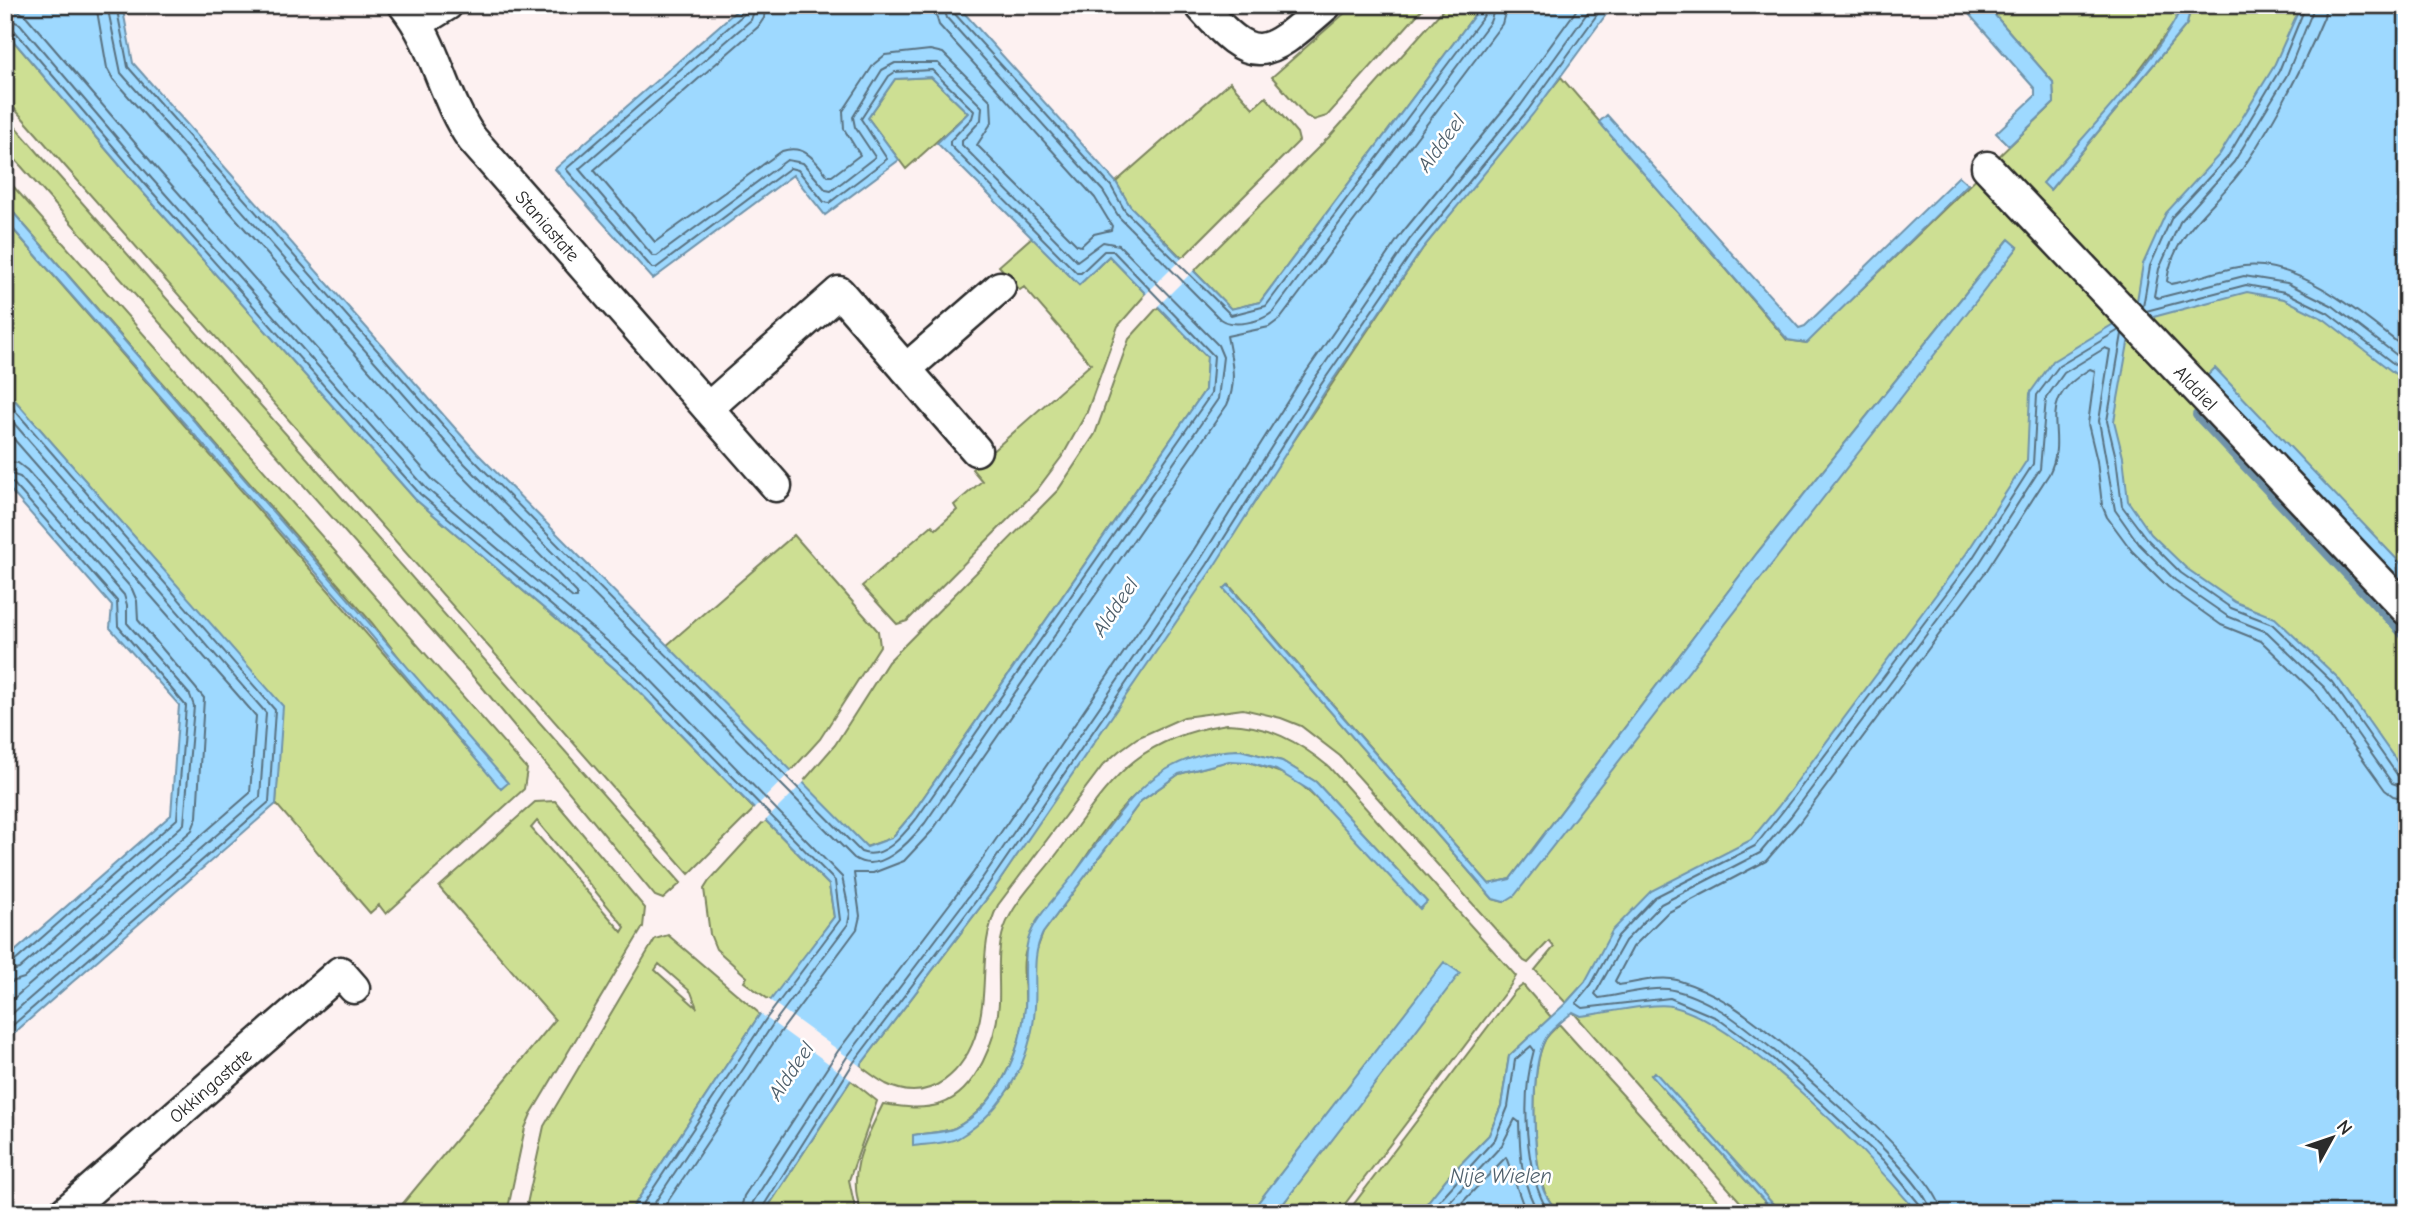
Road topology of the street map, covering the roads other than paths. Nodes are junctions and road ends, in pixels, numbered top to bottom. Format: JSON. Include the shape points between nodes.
{"nodes":[{"id":1,"x":447,"y":5,"type":"edge"},
{"id":2,"x":1200,"y":5,"type":"edge"},
{"id":3,"x":1326,"y":5,"type":"edge"},
{"id":4,"x":411,"y":14,"type":"edge"},
{"id":5,"x":1987,"y":167,"type":"dead end"},
{"id":6,"x":1000,"y":287,"type":"dead end"},
{"id":7,"x":906,"y":369,"type":"junction"},
{"id":8,"x":708,"y":408,"type":"junction"},
{"id":9,"x":976,"y":450,"type":"dead end"},
{"id":10,"x":776,"y":486,"type":"dead end"},
{"id":11,"x":2407,"y":610,"type":"edge"},
{"id":12,"x":354,"y":988,"type":"dead end"},
{"id":13,"x":64,"y":1213,"type":"edge"}],
"edges":[{"from":1,"to":4,"type":"street","name":"Staniastate"},
{"from":2,"to":3,"type":"street","via":[[1228,38],[1242,47],[1258,49],[1274,47],[1288,38]]},
{"from":4,"to":8,"type":"street","name":"Staniastate","via":[[435,57],[450,105],[472,139]]},
{"from":5,"to":11,"type":"street","name":"Alddiel"},
{"from":6,"to":7,"type":"street"},
{"from":7,"to":8,"type":"street","via":[[839,292]]},
{"from":7,"to":9,"type":"street"},
{"from":8,"to":10,"type":"street","name":"Staniastate"},
{"from":12,"to":13,"type":"street","name":"Okkingastate","via":[[340,972]]}]}
